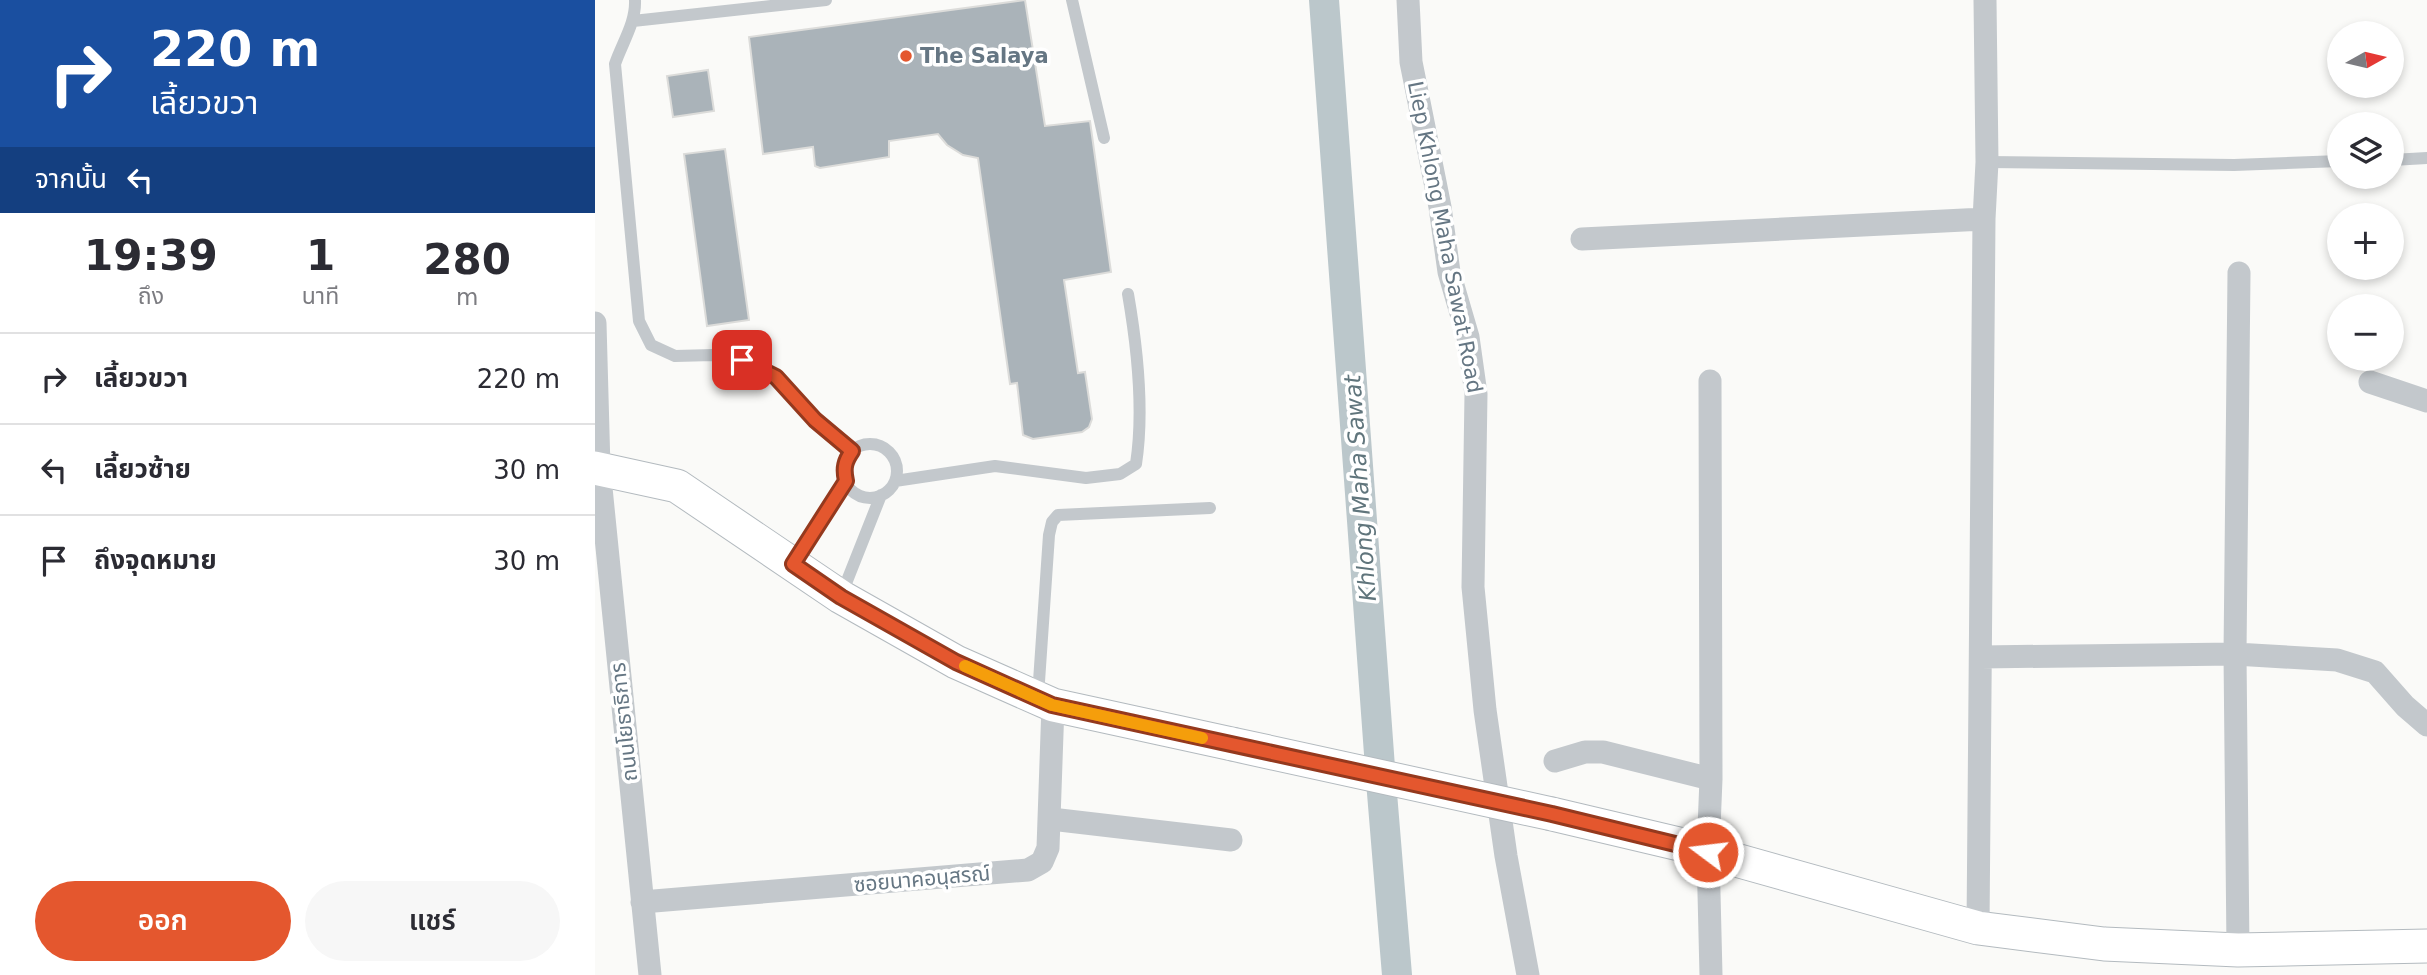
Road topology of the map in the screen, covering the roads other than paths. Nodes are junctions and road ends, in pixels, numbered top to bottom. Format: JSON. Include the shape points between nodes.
{"nodes":[{"id":1,"x":635,"y":0,"type":"edge"},
{"id":2,"x":826,"y":0,"type":"edge"},
{"id":3,"x":1072,"y":0,"type":"edge"},
{"id":4,"x":1408,"y":0,"type":"edge"},
{"id":5,"x":1985,"y":0,"type":"edge"},
{"id":6,"x":633,"y":21,"type":"junction"},
{"id":7,"x":1104,"y":138,"type":"dead end"},
{"id":8,"x":2427,"y":158,"type":"edge"},
{"id":9,"x":2404,"y":159,"type":"edge"},
{"id":10,"x":2327,"y":161,"type":"edge"},
{"id":11,"x":1987,"y":162,"type":"junction"},
{"id":12,"x":1984,"y":219,"type":"junction"},
{"id":13,"x":1582,"y":239,"type":"dead end"},
{"id":14,"x":2239,"y":274,"type":"dead end"},
{"id":15,"x":1128,"y":294,"type":"dead end"},
{"id":16,"x":595,"y":323,"type":"edge"},
{"id":17,"x":1710,"y":381,"type":"dead end"},
{"id":18,"x":2370,"y":382,"type":"dead end"},
{"id":19,"x":2427,"y":401,"type":"edge"},
{"id":20,"x":852,"y":451,"type":"junction"},
{"id":21,"x":597,"y":468,"type":"edge"},
{"id":22,"x":846,"y":481,"type":"junction"},
{"id":23,"x":895,"y":481,"type":"junction"},
{"id":24,"x":881,"y":495,"type":"junction"},
{"id":25,"x":1210,"y":508,"type":"dead end"},
{"id":26,"x":793,"y":564,"type":"junction"},
{"id":27,"x":841,"y":597,"type":"junction"},
{"id":28,"x":2235,"y":654,"type":"junction"},
{"id":29,"x":1980,"y":657,"type":"junction"},
{"id":30,"x":1045,"y":702,"type":"junction"},
{"id":31,"x":2427,"y":725,"type":"edge"},
{"id":32,"x":1555,"y":761,"type":"dead end"},
{"id":33,"x":1711,"y":779,"type":"junction"},
{"id":34,"x":1051,"y":819,"type":"junction"},
{"id":35,"x":1231,"y":840,"type":"dead end"},
{"id":36,"x":1708,"y":852,"type":"junction"},
{"id":37,"x":642,"y":902,"type":"junction"},
{"id":38,"x":1978,"y":928,"type":"junction"},
{"id":39,"x":2427,"y":946,"type":"edge"},
{"id":40,"x":2238,"y":950,"type":"junction"},
{"id":41,"x":650,"y":975,"type":"edge"},
{"id":42,"x":1528,"y":975,"type":"edge"},
{"id":43,"x":1711,"y":975,"type":"edge"}],
"edges":[{"from":1,"to":6,"type":"lane"},
{"from":2,"to":6,"type":"lane"},
{"from":3,"to":7,"type":"lane"},
{"from":4,"to":42,"type":"street","name":"Liep Khlong Maha Sawat Road","via":[[1411,62],[1476,394],[1473,587],[1485,710]]},
{"from":5,"to":11,"type":"street"},
{"from":6,"to":20,"type":"lane","via":[[615,65],[639,321],[651,345],[675,356],[742,360],[776,377],[815,420]]},
{"from":8,"to":9,"type":"lane"},
{"from":10,"to":11,"type":"lane"},
{"from":11,"to":12,"type":"street"},
{"from":12,"to":13,"type":"street"},
{"from":12,"to":29,"type":"street"},
{"from":14,"to":28,"type":"street"},
{"from":15,"to":23,"type":"lane","via":[[1135,332],[1140,439],[1136,464],[1119,474],[1086,478],[995,466]]},
{"from":16,"to":21,"type":"street","name":"ถนนโยธาธิการ"},
{"from":17,"to":33,"type":"street"},
{"from":18,"to":19,"type":"street"},
{"from":20,"to":22,"type":"lane","via":[[844,470]]},
{"from":20,"to":23,"type":"lane","via":[[870,444],[881,446],[895,460]]},
{"from":21,"to":26,"type":"street","via":[[677,486]]},
{"from":21,"to":37,"type":"street","name":"ถนนโยธาธิการ"},
{"from":22,"to":24,"type":"lane","via":[[860,496]]},
{"from":22,"to":26,"type":"lane"},
{"from":23,"to":24,"type":"lane"},
{"from":24,"to":27,"type":"lane"},
{"from":25,"to":30,"type":"lane","via":[[1058,515],[1052,522]]},
{"from":26,"to":27,"type":"street"},
{"from":27,"to":30,"type":"street","via":[[956,662]]},
{"from":28,"to":29,"type":"street"},
{"from":28,"to":31,"type":"street","via":[[2337,660],[2375,672]]},
{"from":28,"to":40,"type":"street"},
{"from":29,"to":38,"type":"street"},
{"from":30,"to":34,"type":"street","name":"ซอยนาคอนุสรณ์"},
{"from":30,"to":36,"type":"street","bridge":true},
{"from":32,"to":33,"type":"street","via":[[1602,752]]},
{"from":33,"to":36,"type":"street"},
{"from":34,"to":35,"type":"street"},
{"from":34,"to":37,"type":"street","name":"ซอยนาคอนุสรณ์","via":[[1042,862],[1028,870]]},
{"from":36,"to":38,"type":"street"},
{"from":36,"to":43,"type":"street"},
{"from":37,"to":41,"type":"street","name":"ถนนโยธาธิการ"},
{"from":38,"to":40,"type":"street","via":[[2104,944]]},
{"from":39,"to":40,"type":"street"}]}
